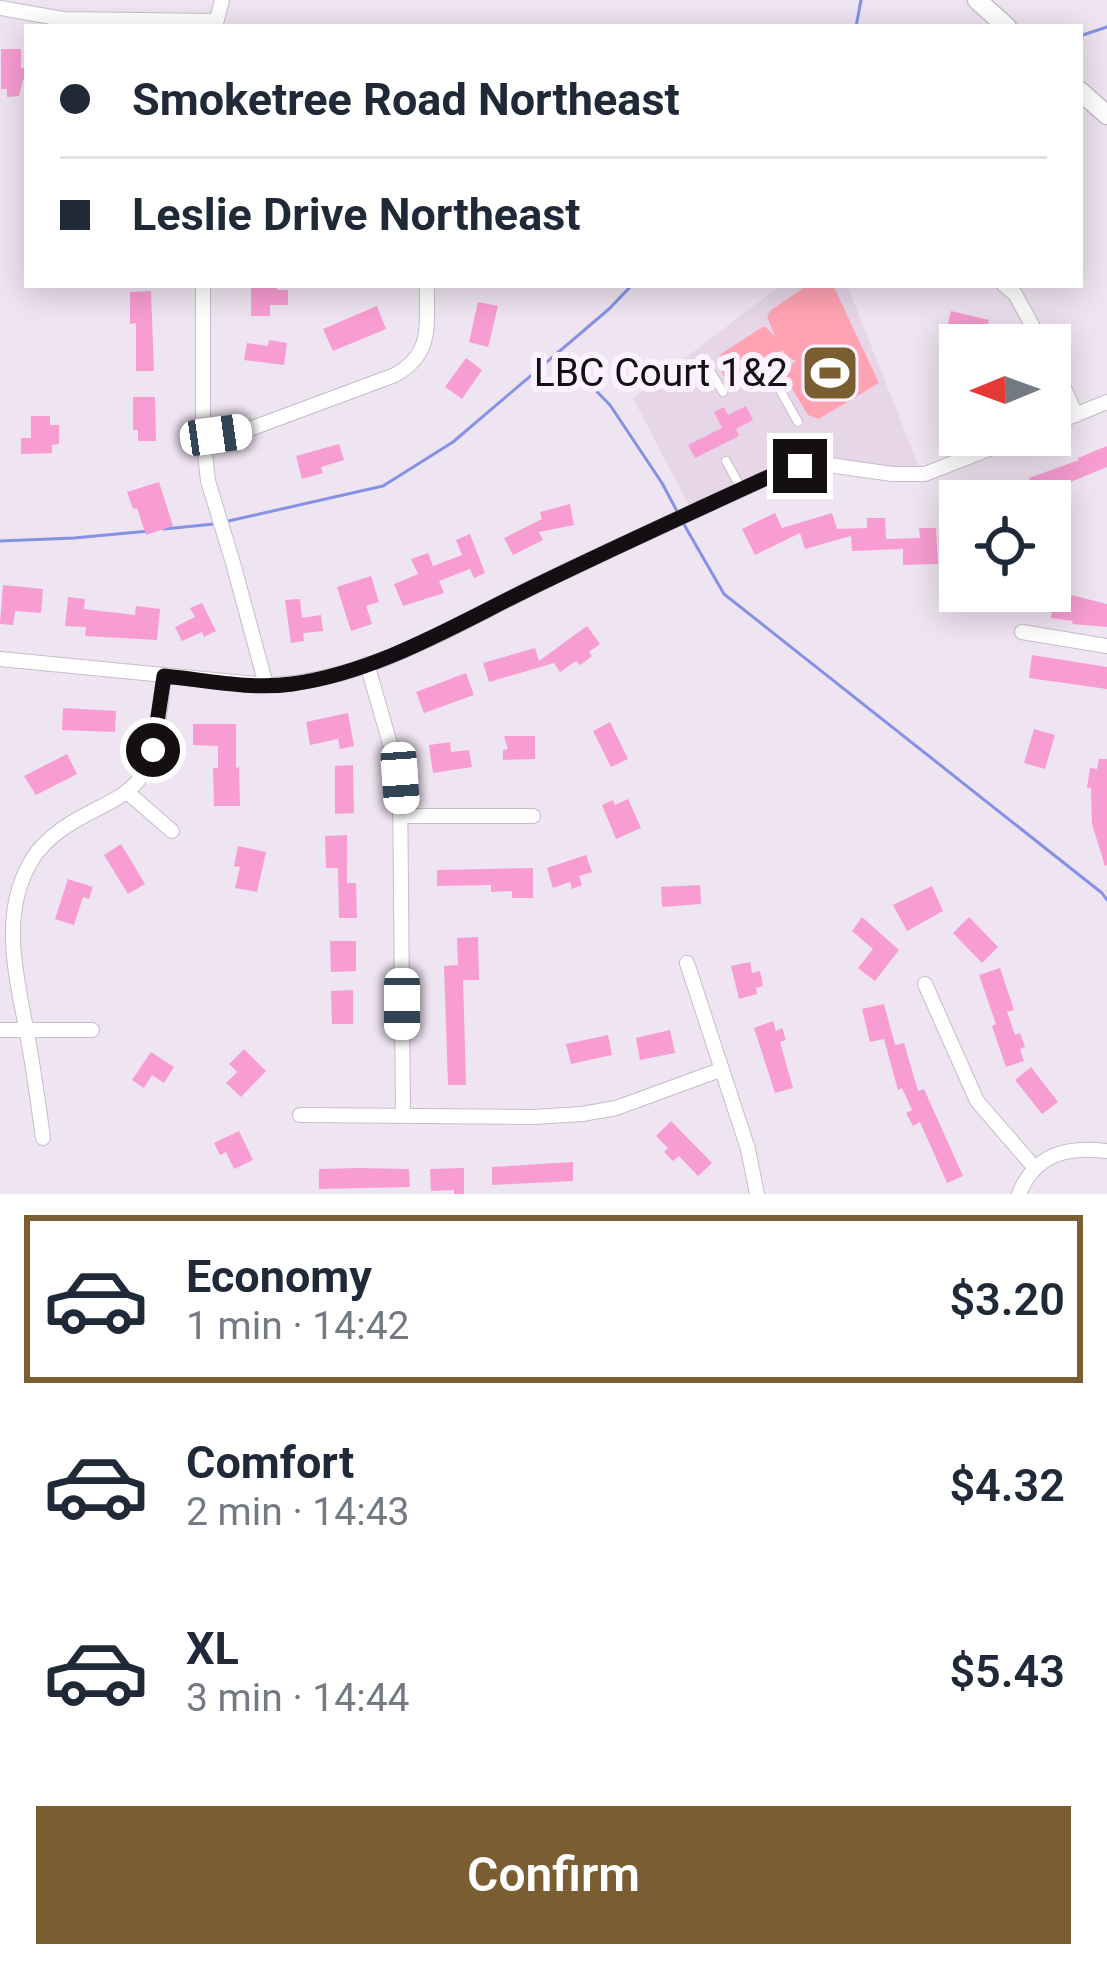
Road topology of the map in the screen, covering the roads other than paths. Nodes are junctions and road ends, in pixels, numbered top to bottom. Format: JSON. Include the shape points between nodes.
{"nodes":[{"id":1,"x":222,"y":0,"type":"edge"},
{"id":2,"x":977,"y":0,"type":"edge"},
{"id":3,"x":0,"y":8,"type":"edge"},
{"id":4,"x":215,"y":24,"type":"edge"},
{"id":5,"x":1004,"y":24,"type":"edge"},
{"id":6,"x":1083,"y":94,"type":"edge"},
{"id":7,"x":1107,"y":115,"type":"edge"},
{"id":8,"x":202,"y":288,"type":"edge"},
{"id":9,"x":427,"y":288,"type":"edge"},
{"id":10,"x":1008,"y":288,"type":"edge"},
{"id":11,"x":1031,"y":324,"type":"edge"},
{"id":12,"x":767,"y":367,"type":"dead end"},
{"id":13,"x":712,"y":374,"type":"dead end"},
{"id":14,"x":723,"y":392,"type":"dead end"},
{"id":15,"x":1107,"y":402,"type":"edge"},
{"id":16,"x":1071,"y":404,"type":"edge"},
{"id":17,"x":1076,"y":415,"type":"junction"},
{"id":18,"x":1071,"y":417,"type":"edge"},
{"id":19,"x":798,"y":422,"type":"dead end"},
{"id":20,"x":203,"y":435,"type":"junction"},
{"id":21,"x":971,"y":456,"type":"edge"},
{"id":22,"x":726,"y":461,"type":"dead end"},
{"id":23,"x":742,"y":489,"type":"junction"},
{"id":24,"x":1022,"y":632,"type":"dead end"},
{"id":25,"x":1107,"y":646,"type":"edge"},
{"id":26,"x":0,"y":659,"type":"edge"},
{"id":27,"x":367,"y":664,"type":"junction"},
{"id":28,"x":164,"y":676,"type":"junction"},
{"id":29,"x":266,"y":685,"type":"junction"},
{"id":30,"x":127,"y":792,"type":"junction"},
{"id":31,"x":402,"y":816,"type":"junction"},
{"id":32,"x":533,"y":816,"type":"dead end"},
{"id":33,"x":172,"y":831,"type":"dead end"},
{"id":34,"x":687,"y":963,"type":"dead end"},
{"id":35,"x":925,"y":984,"type":"dead end"},
{"id":36,"x":0,"y":1030,"type":"edge"},
{"id":37,"x":27,"y":1030,"type":"junction"},
{"id":38,"x":92,"y":1030,"type":"dead end"},
{"id":39,"x":720,"y":1070,"type":"junction"},
{"id":40,"x":300,"y":1115,"type":"dead end"},
{"id":41,"x":403,"y":1115,"type":"junction"},
{"id":42,"x":43,"y":1138,"type":"dead end"},
{"id":43,"x":1107,"y":1150,"type":"edge"},
{"id":44,"x":1034,"y":1167,"type":"junction"},
{"id":45,"x":758,"y":1194,"type":"edge"},
{"id":46,"x":1019,"y":1194,"type":"edge"}],
"edges":[{"from":1,"to":4,"type":"street"},
{"from":2,"to":5,"type":"street"},
{"from":3,"to":4,"type":"street","via":[[63,19]]},
{"from":6,"to":7,"type":"street"},
{"from":8,"to":20,"type":"street"},
{"from":9,"to":20,"type":"street","via":[[426,329],[411,366],[248,430]]},
{"from":10,"to":11,"type":"street"},
{"from":12,"to":19,"type":"lane"},
{"from":13,"to":14,"type":"lane"},
{"from":15,"to":17,"type":"street"},
{"from":16,"to":17,"type":"street"},
{"from":17,"to":18,"type":"street"},
{"from":20,"to":29,"type":"street","via":[[208,481]]},
{"from":21,"to":23,"type":"street","via":[[925,474],[800,466]]},
{"from":22,"to":23,"type":"lane"},
{"from":23,"to":27,"type":"street"},
{"from":24,"to":25,"type":"street"},
{"from":26,"to":28,"type":"street"},
{"from":27,"to":29,"type":"street"},
{"from":27,"to":31,"type":"street","via":[[396,758]]},
{"from":28,"to":29,"type":"street"},
{"from":28,"to":30,"type":"street","via":[[153,750]]},
{"from":30,"to":33,"type":"street"},
{"from":30,"to":37,"type":"street","via":[[49,840],[24,875],[14,963]]},
{"from":31,"to":32,"type":"street"},
{"from":31,"to":41,"type":"street"},
{"from":34,"to":39,"type":"street"},
{"from":35,"to":44,"type":"street","via":[[976,1101]]},
{"from":36,"to":37,"type":"street"},
{"from":37,"to":38,"type":"street"},
{"from":37,"to":42,"type":"street"},
{"from":39,"to":41,"type":"street","via":[[582,1114]]},
{"from":39,"to":45,"type":"street"},
{"from":40,"to":41,"type":"street"},
{"from":43,"to":44,"type":"street","via":[[1072,1150]]},
{"from":44,"to":46,"type":"street"}]}
